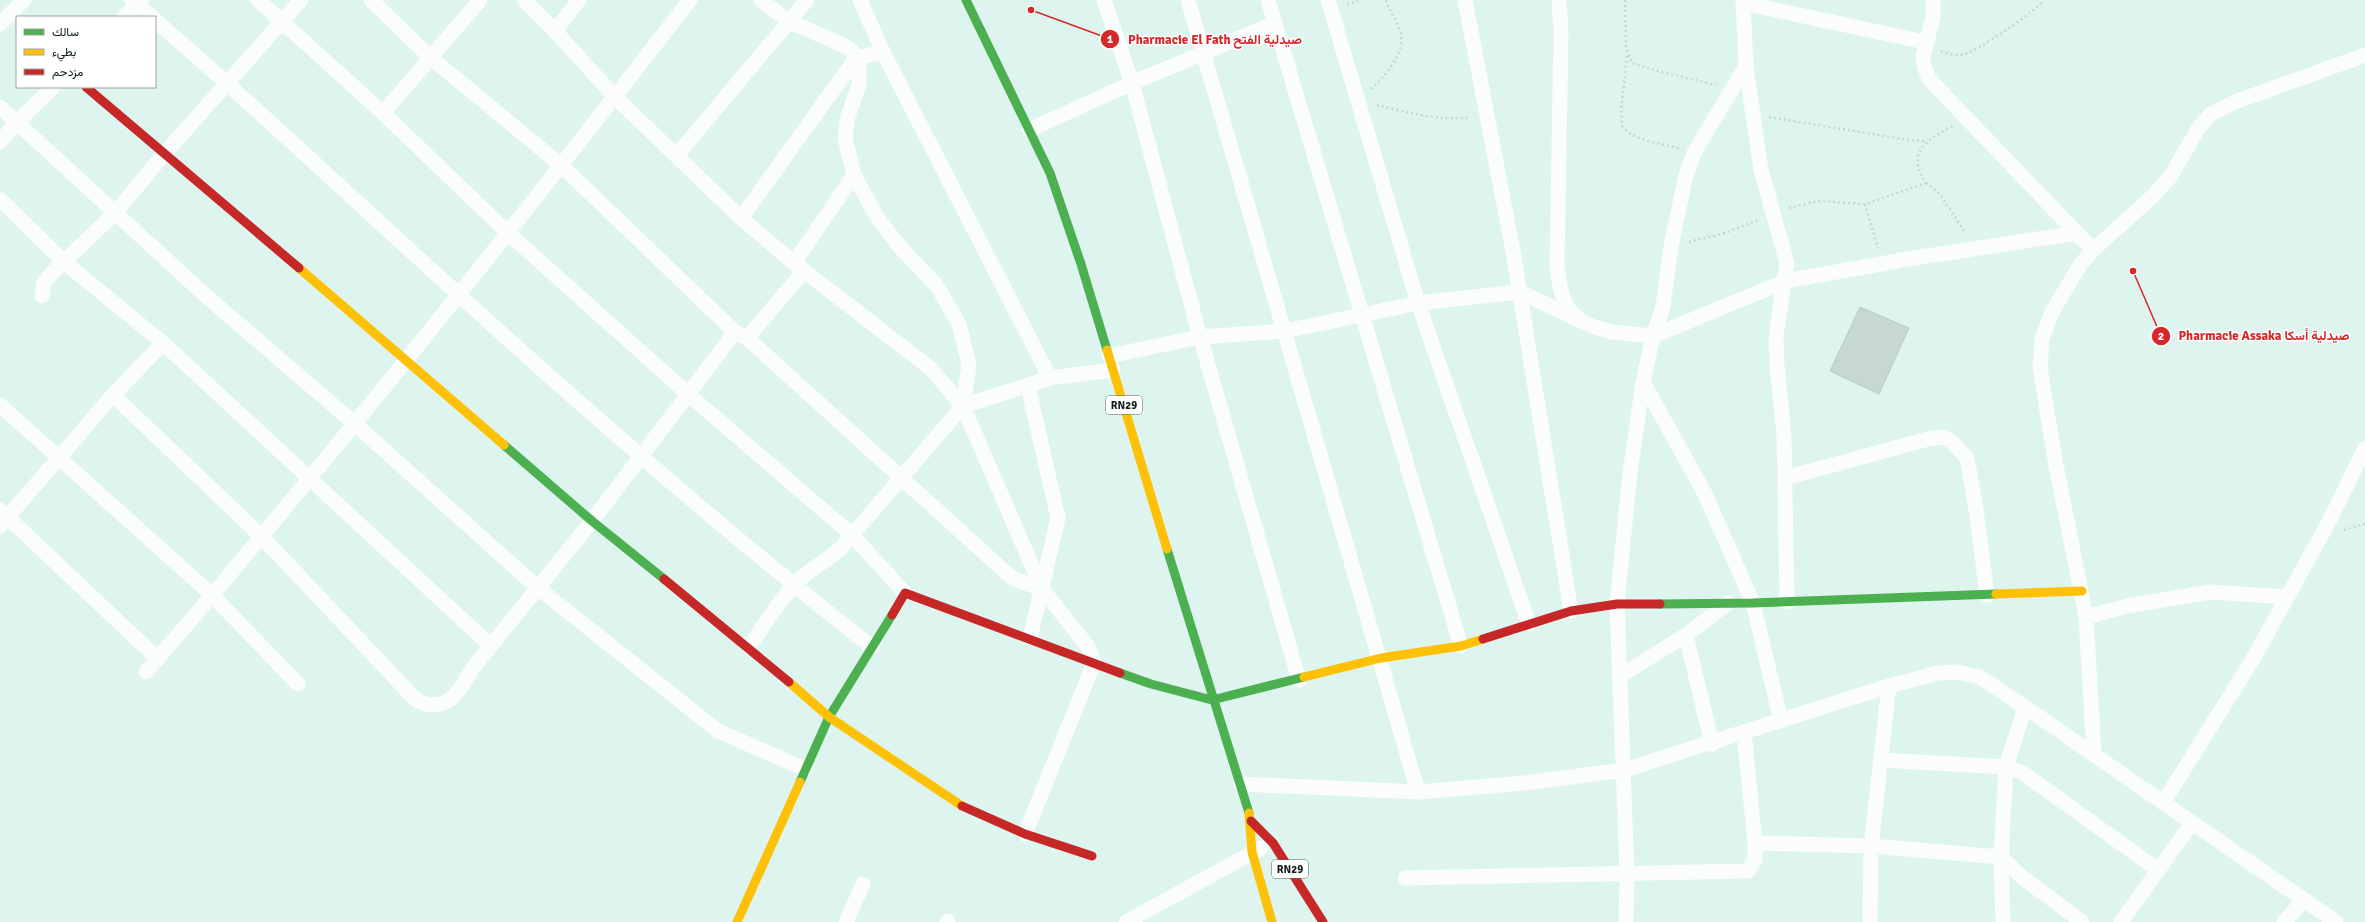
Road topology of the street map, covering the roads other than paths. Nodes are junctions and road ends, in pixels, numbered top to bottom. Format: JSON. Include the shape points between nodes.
{"nodes":[{"id":1,"x":23,"y":0,"type":"edge"},
{"id":2,"x":258,"y":0,"type":"edge"},
{"id":3,"x":301,"y":0,"type":"edge"},
{"id":4,"x":480,"y":0,"type":"edge"},
{"id":5,"x":524,"y":0,"type":"edge"},
{"id":6,"x":579,"y":0,"type":"edge"},
{"id":7,"x":690,"y":0,"type":"edge"},
{"id":8,"x":761,"y":0,"type":"edge"},
{"id":9,"x":807,"y":0,"type":"edge"},
{"id":10,"x":860,"y":0,"type":"edge"},
{"id":11,"x":966,"y":0,"type":"edge"},
{"id":12,"x":1104,"y":0,"type":"edge"},
{"id":13,"x":1188,"y":0,"type":"edge"},
{"id":14,"x":1268,"y":0,"type":"edge"},
{"id":15,"x":1328,"y":0,"type":"edge"},
{"id":16,"x":1465,"y":0,"type":"edge"},
{"id":17,"x":1559,"y":0,"type":"edge"},
{"id":18,"x":1933,"y":0,"type":"edge"},
{"id":19,"x":137,"y":1,"type":"edge"},
{"id":20,"x":1743,"y":2,"type":"edge"},
{"id":21,"x":380,"y":3,"type":"edge"},
{"id":22,"x":125,"y":16,"type":"edge"},
{"id":23,"x":151,"y":16,"type":"edge"},
{"id":24,"x":788,"y":20,"type":"junction"},
{"id":25,"x":8,"y":21,"type":"edge"},
{"id":26,"x":156,"y":21,"type":"edge"},
{"id":27,"x":282,"y":22,"type":"junction"},
{"id":28,"x":1275,"y":23,"type":"junction"},
{"id":29,"x":555,"y":31,"type":"junction"},
{"id":30,"x":1925,"y":42,"type":"junction"},
{"id":31,"x":883,"y":52,"type":"junction"},
{"id":32,"x":1205,"y":54,"type":"junction"},
{"id":33,"x":2365,"y":55,"type":"edge"},
{"id":34,"x":430,"y":57,"type":"junction"},
{"id":35,"x":856,"y":58,"type":"junction"},
{"id":36,"x":1746,"y":66,"type":"junction"},
{"id":37,"x":228,"y":83,"type":"junction"},
{"id":38,"x":1132,"y":83,"type":"junction"},
{"id":39,"x":52,"y":88,"type":"edge"},
{"id":40,"x":87,"y":88,"type":"edge"},
{"id":41,"x":615,"y":97,"type":"junction"},
{"id":42,"x":0,"y":108,"type":"edge"},
{"id":43,"x":383,"y":113,"type":"junction"},
{"id":44,"x":16,"y":122,"type":"junction"},
{"id":45,"x":1029,"y":130,"type":"junction"},
{"id":46,"x":0,"y":142,"type":"edge"},
{"id":47,"x":166,"y":153,"type":"junction"},
{"id":48,"x":677,"y":155,"type":"junction"},
{"id":49,"x":562,"y":166,"type":"junction"},
{"id":50,"x":854,"y":175,"type":"junction"},
{"id":51,"x":0,"y":199,"type":"edge"},
{"id":52,"x":115,"y":213,"type":"junction"},
{"id":53,"x":741,"y":218,"type":"junction"},
{"id":54,"x":507,"y":232,"type":"junction"},
{"id":55,"x":2077,"y":233,"type":"junction"},
{"id":56,"x":2093,"y":250,"type":"junction"},
{"id":57,"x":64,"y":262,"type":"junction"},
{"id":58,"x":799,"y":267,"type":"junction"},
{"id":59,"x":1786,"y":281,"type":"junction"},
{"id":60,"x":1520,"y":292,"type":"junction"},
{"id":61,"x":458,"y":294,"type":"junction"},
{"id":62,"x":42,"y":296,"type":"dead end"},
{"id":63,"x":1418,"y":304,"type":"junction"},
{"id":64,"x":1362,"y":314,"type":"junction"},
{"id":65,"x":1581,"y":320,"type":"junction"},
{"id":66,"x":1285,"y":330,"type":"junction"},
{"id":67,"x":741,"y":335,"type":"junction"},
{"id":68,"x":1653,"y":336,"type":"junction"},
{"id":69,"x":1200,"y":337,"type":"junction"},
{"id":70,"x":163,"y":343,"type":"junction"},
{"id":71,"x":406,"y":360,"type":"junction"},
{"id":72,"x":1111,"y":363,"type":"junction"},
{"id":73,"x":1050,"y":378,"type":"junction"},
{"id":74,"x":1643,"y":382,"type":"junction"},
{"id":75,"x":1028,"y":386,"type":"junction"},
{"id":76,"x":688,"y":394,"type":"junction"},
{"id":77,"x":113,"y":395,"type":"junction"},
{"id":78,"x":0,"y":405,"type":"edge"},
{"id":79,"x":963,"y":406,"type":"junction"},
{"id":80,"x":355,"y":424,"type":"junction"},
{"id":81,"x":2365,"y":448,"type":"edge"},
{"id":82,"x":640,"y":455,"type":"junction"},
{"id":83,"x":59,"y":458,"type":"junction"},
{"id":84,"x":902,"y":477,"type":"junction"},
{"id":85,"x":1785,"y":478,"type":"junction"},
{"id":86,"x":310,"y":479,"type":"junction"},
{"id":87,"x":3,"y":517,"type":"edge"},
{"id":88,"x":592,"y":521,"type":"junction"},
{"id":89,"x":852,"y":535,"type":"junction"},
{"id":90,"x":262,"y":537,"type":"junction"},
{"id":91,"x":793,"y":586,"type":"junction"},
{"id":92,"x":538,"y":588,"type":"junction"},
{"id":93,"x":1042,"y":589,"type":"junction"},
{"id":94,"x":2082,"y":591,"type":"junction"},
{"id":95,"x":905,"y":593,"type":"junction"},
{"id":96,"x":212,"y":595,"type":"junction"},
{"id":97,"x":1987,"y":595,"type":"junction"},
{"id":98,"x":2287,"y":597,"type":"junction"},
{"id":99,"x":1787,"y":602,"type":"junction"},
{"id":100,"x":1728,"y":603,"type":"junction"},
{"id":101,"x":1753,"y":603,"type":"junction"},
{"id":102,"x":1617,"y":604,"type":"junction"},
{"id":103,"x":1571,"y":611,"type":"junction"},
{"id":104,"x":2086,"y":617,"type":"junction"},
{"id":105,"x":1529,"y":624,"type":"junction"},
{"id":106,"x":1686,"y":635,"type":"junction"},
{"id":107,"x":1030,"y":638,"type":"junction"},
{"id":108,"x":491,"y":646,"type":"junction"},
{"id":109,"x":1461,"y":646,"type":"junction"},
{"id":110,"x":749,"y":647,"type":"junction"},
{"id":111,"x":872,"y":647,"type":"junction"},
{"id":112,"x":158,"y":658,"type":"junction"},
{"id":113,"x":1381,"y":658,"type":"junction"},
{"id":114,"x":1094,"y":663,"type":"junction"},
{"id":115,"x":146,"y":672,"type":"dead end"},
{"id":116,"x":1620,"y":676,"type":"junction"},
{"id":117,"x":1299,"y":680,"type":"junction"},
{"id":118,"x":298,"y":684,"type":"dead end"},
{"id":119,"x":1889,"y":686,"type":"junction"},
{"id":120,"x":1212,"y":700,"type":"junction"},
{"id":121,"x":2025,"y":707,"type":"junction"},
{"id":122,"x":829,"y":717,"type":"junction"},
{"id":123,"x":1781,"y":721,"type":"junction"},
{"id":124,"x":1744,"y":732,"type":"junction"},
{"id":125,"x":1712,"y":744,"type":"junction"},
{"id":126,"x":2094,"y":754,"type":"junction"},
{"id":127,"x":1881,"y":760,"type":"junction"},
{"id":128,"x":2006,"y":767,"type":"junction"},
{"id":129,"x":805,"y":769,"type":"junction"},
{"id":130,"x":1624,"y":770,"type":"junction"},
{"id":131,"x":1240,"y":784,"type":"junction"},
{"id":132,"x":1418,"y":792,"type":"junction"},
{"id":133,"x":2163,"y":803,"type":"junction"},
{"id":134,"x":1251,"y":821,"type":"junction"},
{"id":135,"x":2192,"y":823,"type":"junction"},
{"id":136,"x":1025,"y":834,"type":"junction"},
{"id":137,"x":1273,"y":843,"type":"junction"},
{"id":138,"x":1755,"y":843,"type":"junction"},
{"id":139,"x":1871,"y":846,"type":"junction"},
{"id":140,"x":1252,"y":852,"type":"junction"},
{"id":141,"x":1092,"y":856,"type":"dead end"},
{"id":142,"x":2001,"y":857,"type":"junction"},
{"id":143,"x":2158,"y":870,"type":"junction"},
{"id":144,"x":1627,"y":874,"type":"junction"},
{"id":145,"x":1405,"y":878,"type":"dead end"},
{"id":146,"x":863,"y":884,"type":"dead end"},
{"id":147,"x":2304,"y":900,"type":"junction"},
{"id":148,"x":737,"y":922,"type":"edge"},
{"id":149,"x":846,"y":922,"type":"edge"},
{"id":150,"x":1128,"y":922,"type":"edge"},
{"id":151,"x":1272,"y":922,"type":"edge"},
{"id":152,"x":1323,"y":922,"type":"edge"},
{"id":153,"x":1626,"y":922,"type":"edge"},
{"id":154,"x":1870,"y":922,"type":"edge"},
{"id":155,"x":2003,"y":922,"type":"edge"},
{"id":156,"x":2082,"y":922,"type":"edge"},
{"id":157,"x":2121,"y":922,"type":"edge"},
{"id":158,"x":2284,"y":922,"type":"edge"},
{"id":159,"x":2336,"y":922,"type":"edge"}],
"edges":[{"from":1,"to":25,"type":"street"},
{"from":2,"to":27,"type":"street"},
{"from":3,"to":27,"type":"street"},
{"from":4,"to":34,"type":"street"},
{"from":5,"to":29,"type":"street"},
{"from":6,"to":29,"type":"street"},
{"from":7,"to":41,"type":"street"},
{"from":8,"to":24,"type":"street"},
{"from":9,"to":24,"type":"street"},
{"from":10,"to":31,"type":"street"},
{"from":11,"to":45,"type":"street","number":"RN29"},
{"from":12,"to":38,"type":"street"},
{"from":13,"to":32,"type":"street"},
{"from":14,"to":28,"type":"street"},
{"from":15,"to":63,"type":"street","via":[[1362,94]]},
{"from":16,"to":60,"type":"street"},
{"from":17,"to":65,"type":"street","via":[[1561,32],[1557,266],[1562,294],[1570,310]]},
{"from":18,"to":30,"type":"street","via":[[1933,18]]},
{"from":19,"to":22,"type":"street"},
{"from":19,"to":23,"type":"street"},
{"from":20,"to":30,"type":"street"},
{"from":20,"to":36,"type":"street"},
{"from":21,"to":34,"type":"street"},
{"from":24,"to":35,"type":"street","via":[[841,44],[852,51]]},
{"from":24,"to":48,"type":"street"},
{"from":26,"to":37,"type":"street"},
{"from":27,"to":37,"type":"street"},
{"from":27,"to":43,"type":"street"},
{"from":28,"to":32,"type":"street"},
{"from":28,"to":64,"type":"street"},
{"from":29,"to":41,"type":"street"},
{"from":30,"to":55,"type":"street","via":[[1924,66],[1929,79]]},
{"from":31,"to":35,"type":"street"},
{"from":31,"to":73,"type":"street"},
{"from":32,"to":38,"type":"street"},
{"from":32,"to":66,"type":"street"},
{"from":33,"to":56,"type":"street","via":[[2235,102],[2211,114],[2198,129],[2170,177]]},
{"from":34,"to":43,"type":"street"},
{"from":34,"to":49,"type":"street"},
{"from":35,"to":50,"type":"street","via":[[860,80],[848,116],[846,138]]},
{"from":35,"to":53,"type":"street"},
{"from":36,"to":59,"type":"street","via":[[1762,170],[1788,264]]},
{"from":36,"to":68,"type":"street","via":[[1695,151],[1686,175],[1671,246],[1663,307]]},
{"from":37,"to":47,"type":"street"},
{"from":37,"to":61,"type":"street"},
{"from":38,"to":45,"type":"street"},
{"from":38,"to":69,"type":"street"},
{"from":39,"to":44,"type":"street"},
{"from":40,"to":47,"type":"street"},
{"from":41,"to":48,"type":"street"},
{"from":41,"to":49,"type":"street"},
{"from":42,"to":44,"type":"street"},
{"from":43,"to":54,"type":"street"},
{"from":44,"to":46,"type":"street"},
{"from":44,"to":52,"type":"street"},
{"from":45,"to":72,"type":"street","number":"RN29","via":[[1050,173]]},
{"from":47,"to":52,"type":"street"},
{"from":47,"to":71,"type":"street"},
{"from":48,"to":53,"type":"street"},
{"from":49,"to":54,"type":"street"},
{"from":49,"to":67,"type":"street"},
{"from":50,"to":58,"type":"street"},
{"from":50,"to":79,"type":"street","via":[[877,217],[900,247],[937,286],[959,324],[969,365]]},
{"from":51,"to":57,"type":"street"},
{"from":52,"to":57,"type":"street"},
{"from":52,"to":80,"type":"street","via":[[206,296]]},
{"from":53,"to":58,"type":"street"},
{"from":54,"to":61,"type":"street"},
{"from":54,"to":76,"type":"street"},
{"from":55,"to":56,"type":"street"},
{"from":55,"to":59,"type":"street"},
{"from":56,"to":94,"type":"street","via":[[2080,265],[2052,312],[2042,339],[2040,368],[2056,465]]},
{"from":57,"to":62,"type":"street","via":[[44,283]]},
{"from":57,"to":70,"type":"street"},
{"from":58,"to":67,"type":"street"},
{"from":58,"to":79,"type":"street","via":[[930,368]]},
{"from":59,"to":68,"type":"street"},
{"from":59,"to":85,"type":"street","via":[[1776,336]]},
{"from":60,"to":63,"type":"street"},
{"from":60,"to":65,"type":"street"},
{"from":60,"to":103,"type":"street"},
{"from":61,"to":71,"type":"street"},
{"from":61,"to":82,"type":"street"},
{"from":63,"to":64,"type":"street"},
{"from":63,"to":105,"type":"street"},
{"from":64,"to":66,"type":"street"},
{"from":64,"to":109,"type":"street"},
{"from":65,"to":68,"type":"street","via":[[1612,332]]},
{"from":66,"to":69,"type":"street"},
{"from":66,"to":113,"type":"street"},
{"from":67,"to":76,"type":"street"},
{"from":67,"to":84,"type":"street"},
{"from":68,"to":74,"type":"street"},
{"from":69,"to":72,"type":"street"},
{"from":69,"to":117,"type":"street"},
{"from":70,"to":77,"type":"street"},
{"from":70,"to":86,"type":"street"},
{"from":71,"to":80,"type":"street"},
{"from":71,"to":88,"type":"street"},
{"from":72,"to":73,"type":"street"},
{"from":72,"to":120,"type":"street","number":"RN29"},
{"from":73,"to":75,"type":"street"},
{"from":74,"to":101,"type":"street","via":[[1705,494]]},
{"from":74,"to":102,"type":"street","via":[[1630,473]]},
{"from":75,"to":79,"type":"street"},
{"from":75,"to":93,"type":"street","via":[[1058,518]]},
{"from":76,"to":82,"type":"street"},
{"from":76,"to":89,"type":"street"},
{"from":77,"to":83,"type":"street"},
{"from":77,"to":90,"type":"street"},
{"from":78,"to":83,"type":"street"},
{"from":79,"to":84,"type":"street"},
{"from":79,"to":93,"type":"street"},
{"from":80,"to":86,"type":"street"},
{"from":80,"to":92,"type":"street"},
{"from":81,"to":98,"type":"street","via":[[2331,518]]},
{"from":82,"to":88,"type":"street"},
{"from":82,"to":91,"type":"street"},
{"from":83,"to":87,"type":"street"},
{"from":83,"to":96,"type":"street"},
{"from":84,"to":89,"type":"street"},
{"from":84,"to":93,"type":"street","via":[[1012,578]]},
{"from":85,"to":97,"type":"street","via":[[1928,439],[1942,438],[1951,441],[1967,458]]},
{"from":85,"to":99,"type":"street"},
{"from":86,"to":90,"type":"street"},
{"from":86,"to":108,"type":"street"},
{"from":87,"to":112,"type":"street"},
{"from":88,"to":92,"type":"street"},
{"from":88,"to":110,"type":"street"},
{"from":89,"to":91,"type":"street","via":[[828,560],[810,569]]},
{"from":89,"to":95,"type":"street"},
{"from":90,"to":96,"type":"street"},
{"from":90,"to":108,"type":"street","via":[[416,700],[424,704],[448,701],[459,693],[472,669]]},
{"from":91,"to":110,"type":"street"},
{"from":91,"to":111,"type":"street"},
{"from":92,"to":108,"type":"street"},
{"from":92,"to":129,"type":"street","via":[[718,731]]},
{"from":93,"to":107,"type":"street"},
{"from":93,"to":114,"type":"street","via":[[1089,648]]},
{"from":94,"to":97,"type":"street"},
{"from":94,"to":104,"type":"street"},
{"from":95,"to":107,"type":"street"},
{"from":95,"to":111,"type":"street"},
{"from":96,"to":112,"type":"street"},
{"from":96,"to":118,"type":"street"},
{"from":97,"to":99,"type":"street"},
{"from":98,"to":104,"type":"street","via":[[2210,592],[2127,606]]},
{"from":98,"to":133,"type":"street","via":[[2253,659]]},
{"from":99,"to":101,"type":"street"},
{"from":100,"to":101,"type":"street"},
{"from":100,"to":102,"type":"street"},
{"from":100,"to":106,"type":"street"},
{"from":101,"to":123,"type":"street"},
{"from":102,"to":103,"type":"street"},
{"from":102,"to":116,"type":"street"},
{"from":103,"to":105,"type":"street"},
{"from":104,"to":126,"type":"street"},
{"from":105,"to":109,"type":"street"},
{"from":106,"to":116,"type":"street"},
{"from":106,"to":125,"type":"street"},
{"from":107,"to":114,"type":"street"},
{"from":109,"to":113,"type":"street"},
{"from":110,"to":122,"type":"street"},
{"from":111,"to":122,"type":"street"},
{"from":112,"to":115,"type":"street"},
{"from":113,"to":117,"type":"street"},
{"from":113,"to":132,"type":"street"},
{"from":114,"to":120,"type":"street","via":[[1151,684]]},
{"from":114,"to":136,"type":"street"},
{"from":116,"to":130,"type":"street"},
{"from":117,"to":120,"type":"street"},
{"from":119,"to":121,"type":"street","via":[[1938,673],[1957,672],[1980,677]]},
{"from":119,"to":123,"type":"street"},
{"from":119,"to":127,"type":"street"},
{"from":120,"to":131,"type":"street","number":"RN29"},
{"from":121,"to":126,"type":"street"},
{"from":121,"to":128,"type":"street"},
{"from":122,"to":129,"type":"street"},
{"from":122,"to":136,"type":"street","via":[[967,809]]},
{"from":123,"to":124,"type":"street"},
{"from":124,"to":125,"type":"street"},
{"from":124,"to":138,"type":"street"},
{"from":125,"to":130,"type":"street"},
{"from":126,"to":133,"type":"street"},
{"from":127,"to":128,"type":"street"},
{"from":127,"to":139,"type":"street"},
{"from":128,"to":142,"type":"street"},
{"from":128,"to":143,"type":"street","via":[[2023,773]]},
{"from":129,"to":148,"type":"street"},
{"from":130,"to":132,"type":"street","via":[[1525,784]]},
{"from":130,"to":144,"type":"street"},
{"from":131,"to":132,"type":"street"},
{"from":131,"to":134,"type":"street","number":"RN29"},
{"from":133,"to":135,"type":"street"},
{"from":134,"to":137,"type":"street","number":"RN29"},
{"from":134,"to":140,"type":"street","number":"RN29"},
{"from":135,"to":143,"type":"street"},
{"from":135,"to":147,"type":"street"},
{"from":136,"to":141,"type":"street"},
{"from":137,"to":140,"type":"street"},
{"from":137,"to":152,"type":"street","number":"RN29"},
{"from":138,"to":139,"type":"street"},
{"from":138,"to":144,"type":"street","via":[[1755,859],[1748,871]]},
{"from":139,"to":142,"type":"street"},
{"from":139,"to":154,"type":"street"},
{"from":140,"to":150,"type":"street"},
{"from":140,"to":151,"type":"street","number":"RN29"},
{"from":142,"to":155,"type":"street"},
{"from":142,"to":156,"type":"street","via":[[2023,878]]},
{"from":143,"to":157,"type":"street"},
{"from":144,"to":145,"type":"street"},
{"from":144,"to":153,"type":"street"},
{"from":146,"to":149,"type":"street"},
{"from":147,"to":158,"type":"street"},
{"from":147,"to":159,"type":"street"}]}
